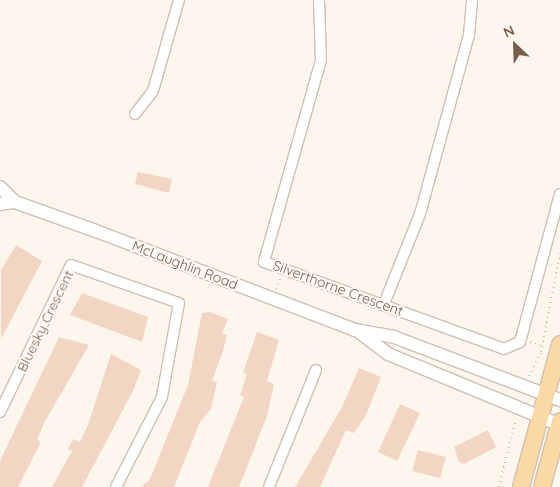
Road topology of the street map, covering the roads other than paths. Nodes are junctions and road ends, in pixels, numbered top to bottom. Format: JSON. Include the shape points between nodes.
{"nodes":[{"id":1,"x":179,"y":0,"type":"edge"},
{"id":2,"x":319,"y":0,"type":"edge"},
{"id":3,"x":472,"y":0,"type":"edge"},
{"id":4,"x":135,"y":114,"type":"dead end"},
{"id":5,"x":0,"y":187,"type":"edge"},
{"id":6,"x":560,"y":194,"type":"edge"},
{"id":7,"x":15,"y":202,"type":"junction"},
{"id":8,"x":0,"y":204,"type":"edge"},
{"id":9,"x":384,"y":304,"type":"junction"},
{"id":10,"x":355,"y":330,"type":"junction"},
{"id":11,"x":560,"y":344,"type":"edge"},
{"id":12,"x":316,"y":370,"type":"dead end"},
{"id":13,"x":553,"y":397,"type":"edge"},
{"id":14,"x":0,"y":412,"type":"edge"},
{"id":15,"x":540,"y":417,"type":"junction"},
{"id":16,"x":560,"y":424,"type":"edge"},
{"id":17,"x":116,"y":487,"type":"edge"},
{"id":18,"x":269,"y":487,"type":"edge"},
{"id":19,"x":521,"y":487,"type":"edge"},
{"id":20,"x":542,"y":487,"type":"edge"}],
"edges":[{"from":1,"to":4,"type":"street","via":[[153,90]]},
{"from":2,"to":9,"type":"street","name":"Silverthorne Crescent","via":[[321,60],[264,262]]},
{"from":3,"to":9,"type":"street","via":[[469,35],[420,214]]},
{"from":5,"to":7,"type":"street","name":"McLaughlin Road"},
{"from":6,"to":9,"type":"street","name":"Silverthorne Crescent","via":[[521,339],[514,346],[496,347]]},
{"from":7,"to":8,"type":"street","name":"McLaughlin Road"},
{"from":7,"to":10,"type":"street","name":"McLaughlin Road"},
{"from":10,"to":13,"type":"street","name":"McLaughlin Road","via":[[394,337]]},
{"from":10,"to":15,"type":"street","name":"McLaughlin Road","via":[[388,354]]},
{"from":11,"to":13,"type":"main road"},
{"from":12,"to":18,"type":"street"},
{"from":13,"to":15,"type":"main road"},
{"from":14,"to":17,"type":"street","name":"Bluesky Crescent","via":[[71,265],[178,303],[162,396]]},
{"from":15,"to":16,"type":"street","name":"McLaughlin Road"},
{"from":15,"to":19,"type":"main road"},
{"from":16,"to":20,"type":"main road"}]}
